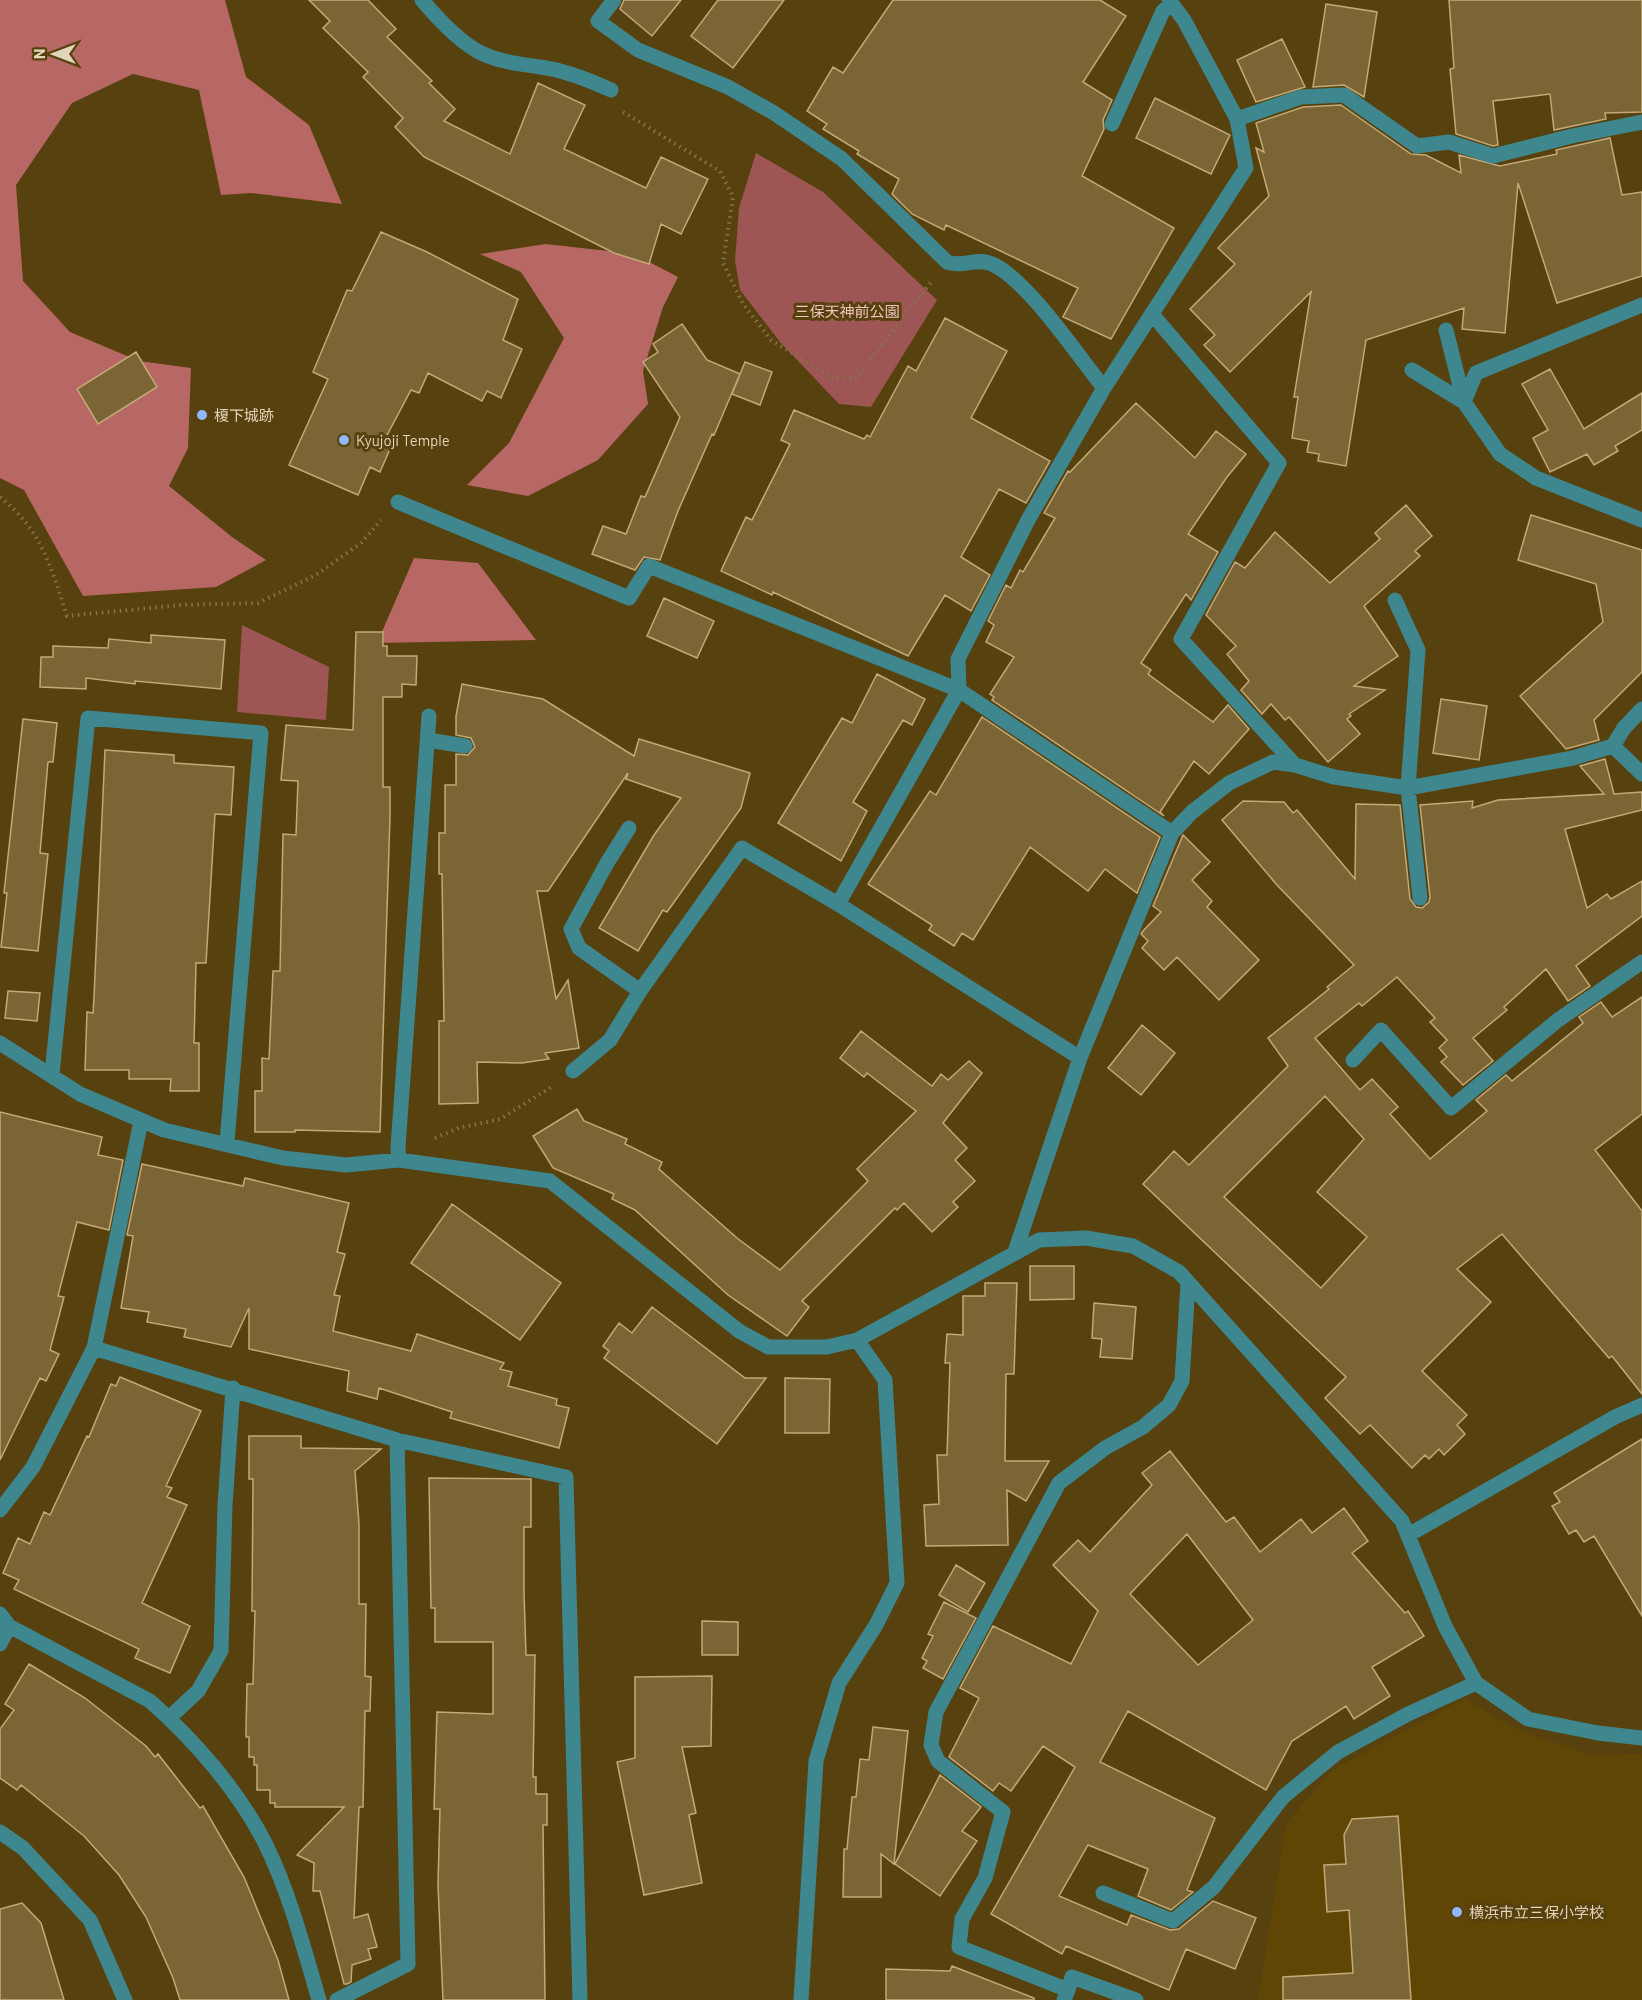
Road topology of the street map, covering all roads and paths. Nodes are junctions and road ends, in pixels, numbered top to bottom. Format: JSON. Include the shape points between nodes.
{"nodes":[{"id":1,"x":422,"y":0,"type":"edge"},
{"id":2,"x":614,"y":0,"type":"edge"},
{"id":3,"x":1170,"y":2,"type":"edge"},
{"id":4,"x":611,"y":90,"type":"joint"},
{"id":5,"x":1237,"y":119,"type":"junction"},
{"id":6,"x":1642,"y":122,"type":"edge"},
{"id":7,"x":1112,"y":124,"type":"dead end"},
{"id":8,"x":947,"y":262,"type":"junction"},
{"id":9,"x":1642,"y":305,"type":"edge"},
{"id":10,"x":1152,"y":314,"type":"junction"},
{"id":11,"x":1446,"y":330,"type":"dead end"},
{"id":12,"x":1412,"y":370,"type":"dead end"},
{"id":13,"x":1104,"y":388,"type":"junction"},
{"id":14,"x":1464,"y":402,"type":"junction"},
{"id":15,"x":0,"y":497,"type":"edge"},
{"id":16,"x":398,"y":502,"type":"joint"},
{"id":17,"x":1642,"y":520,"type":"edge"},
{"id":18,"x":1395,"y":600,"type":"dead end"},
{"id":19,"x":959,"y":690,"type":"junction"},
{"id":20,"x":1642,"y":709,"type":"edge"},
{"id":21,"x":429,"y":716,"type":"dead end"},
{"id":22,"x":428,"y":740,"type":"junction"},
{"id":23,"x":465,"y":746,"type":"dead end"},
{"id":24,"x":1613,"y":746,"type":"junction"},
{"id":25,"x":1295,"y":765,"type":"junction"},
{"id":26,"x":1642,"y":774,"type":"edge"},
{"id":27,"x":1408,"y":788,"type":"junction"},
{"id":28,"x":629,"y":828,"type":"dead end"},
{"id":29,"x":1172,"y":833,"type":"junction"},
{"id":30,"x":1420,"y":898,"type":"dead end"},
{"id":31,"x":838,"y":904,"type":"junction"},
{"id":32,"x":1642,"y":962,"type":"edge"},
{"id":33,"x":640,"y":991,"type":"junction"},
{"id":34,"x":0,"y":1043,"type":"edge"},
{"id":35,"x":1080,"y":1058,"type":"junction"},
{"id":36,"x":1353,"y":1060,"type":"dead end"},
{"id":37,"x":573,"y":1071,"type":"joint"},
{"id":38,"x":52,"y":1074,"type":"junction"},
{"id":39,"x":141,"y":1121,"type":"junction"},
{"id":40,"x":227,"y":1142,"type":"junction"},
{"id":41,"x":398,"y":1154,"type":"junction"},
{"id":42,"x":1015,"y":1252,"type":"junction"},
{"id":43,"x":1188,"y":1283,"type":"junction"},
{"id":44,"x":857,"y":1340,"type":"junction"},
{"id":45,"x":94,"y":1348,"type":"junction"},
{"id":46,"x":233,"y":1388,"type":"junction"},
{"id":47,"x":1642,"y":1405,"type":"edge"},
{"id":48,"x":397,"y":1440,"type":"junction"},
{"id":49,"x":0,"y":1510,"type":"edge"},
{"id":50,"x":1410,"y":1534,"type":"junction"},
{"id":51,"x":4,"y":1620,"type":"edge"},
{"id":52,"x":0,"y":1644,"type":"edge"},
{"id":53,"x":1476,"y":1683,"type":"junction"},
{"id":54,"x":169,"y":1718,"type":"junction"},
{"id":55,"x":1642,"y":1738,"type":"edge"},
{"id":56,"x":0,"y":1832,"type":"edge"},
{"id":57,"x":1103,"y":1893,"type":"dead end"},
{"id":58,"x":1066,"y":1995,"type":"edge"},
{"id":59,"x":125,"y":2000,"type":"edge"},
{"id":60,"x":319,"y":2000,"type":"edge"},
{"id":61,"x":337,"y":2000,"type":"edge"},
{"id":62,"x":580,"y":2000,"type":"edge"},
{"id":63,"x":801,"y":2000,"type":"edge"},
{"id":64,"x":1136,"y":2000,"type":"edge"}],
"edges":[{"from":1,"to":4,"type":"street","via":[[441,22],[480,53],[521,66],[584,78]]},
{"from":2,"to":8,"type":"street","via":[[598,21],[638,50],[747,97],[842,159]]},
{"from":3,"to":5,"type":"street","via":[[1184,20]]},
{"from":3,"to":7,"type":"street"},
{"from":4,"to":8,"type":"path","via":[[624,113],[720,171],[733,197],[723,263],[743,304],[771,339],[834,379],[856,378]]},
{"from":5,"to":6,"type":"street","via":[[1301,97],[1344,95],[1417,146],[1449,142],[1493,156]]},
{"from":5,"to":10,"type":"street","via":[[1246,168]]},
{"from":8,"to":13,"type":"street","via":[[957,266],[982,260],[1024,286]]},
{"from":9,"to":14,"type":"street","via":[[1476,373]]},
{"from":10,"to":13,"type":"street"},
{"from":10,"to":25,"type":"street","via":[[1279,463],[1180,639]]},
{"from":11,"to":14,"type":"street"},
{"from":12,"to":14,"type":"street"},
{"from":13,"to":19,"type":"street","via":[[1028,520],[958,659]]},
{"from":14,"to":17,"type":"street","via":[[1500,454],[1536,478]]},
{"from":15,"to":16,"type":"path","via":[[20,513],[45,549],[67,616],[180,605],[258,603],[316,574],[360,543]]},
{"from":16,"to":19,"type":"street","via":[[629,598],[649,566]]},
{"from":18,"to":27,"type":"street","via":[[1418,650]]},
{"from":19,"to":29,"type":"street"},
{"from":19,"to":31,"type":"street"},
{"from":20,"to":24,"type":"street"},
{"from":21,"to":22,"type":"street"},
{"from":22,"to":23,"type":"street"},
{"from":22,"to":41,"type":"street"},
{"from":24,"to":26,"type":"street"},
{"from":24,"to":27,"type":"street","via":[[1573,758]]},
{"from":25,"to":27,"type":"street","via":[[1334,777]]},
{"from":25,"to":29,"type":"street","via":[[1273,762],[1229,783]]},
{"from":27,"to":30,"type":"street"},
{"from":28,"to":33,"type":"street","via":[[572,929],[579,948]]},
{"from":29,"to":35,"type":"street"},
{"from":31,"to":33,"type":"street","via":[[742,848]]},
{"from":31,"to":35,"type":"street"},
{"from":32,"to":36,"type":"street","via":[[1558,1020],[1451,1108],[1381,1030]]},
{"from":33,"to":37,"type":"street","via":[[610,1040]]},
{"from":34,"to":38,"type":"street"},
{"from":35,"to":42,"type":"street"},
{"from":37,"to":41,"type":"path","via":[[500,1119],[459,1128]]},
{"from":38,"to":39,"type":"street","via":[[80,1094]]},
{"from":38,"to":40,"type":"street","via":[[88,718],[261,733]]},
{"from":39,"to":40,"type":"street","via":[[164,1130]]},
{"from":39,"to":45,"type":"street"},
{"from":40,"to":41,"type":"street","via":[[283,1158],[346,1165]]},
{"from":41,"to":44,"type":"street","via":[[550,1181],[739,1330],[768,1347],[827,1347]]},
{"from":42,"to":43,"type":"street","via":[[1039,1240],[1086,1238],[1133,1246],[1179,1272]]},
{"from":42,"to":44,"type":"street"},
{"from":43,"to":50,"type":"street","via":[[1355,1465]]},
{"from":43,"to":58,"type":"street","via":[[1182,1381],[1169,1405],[1143,1427],[1105,1448],[1059,1482],[936,1712],[931,1745],[938,1761],[1003,1812],[985,1878],[962,1919],[959,1947]]},
{"from":44,"to":63,"type":"street","via":[[885,1380],[897,1583],[839,1683],[816,1761]]},
{"from":45,"to":46,"type":"street"},
{"from":45,"to":49,"type":"street","via":[[33,1467]]},
{"from":46,"to":48,"type":"street"},
{"from":46,"to":54,"type":"street","via":[[221,1651],[198,1691]]},
{"from":47,"to":50,"type":"street"},
{"from":48,"to":61,"type":"street","via":[[408,1964]]},
{"from":48,"to":62,"type":"street","via":[[566,1477]]},
{"from":50,"to":53,"type":"street","via":[[1445,1626]]},
{"from":51,"to":52,"type":"street"},
{"from":51,"to":54,"type":"street","via":[[150,1701]]},
{"from":53,"to":55,"type":"street","via":[[1528,1719]]},
{"from":53,"to":57,"type":"street","via":[[1338,1752],[1283,1797],[1214,1887],[1173,1921]]},
{"from":54,"to":60,"type":"street","via":[[228,1786],[265,1844],[301,1938]]},
{"from":56,"to":59,"type":"street","via":[[23,1848],[90,1920]]},
{"from":58,"to":64,"type":"street","via":[[1072,1977]]}]}
